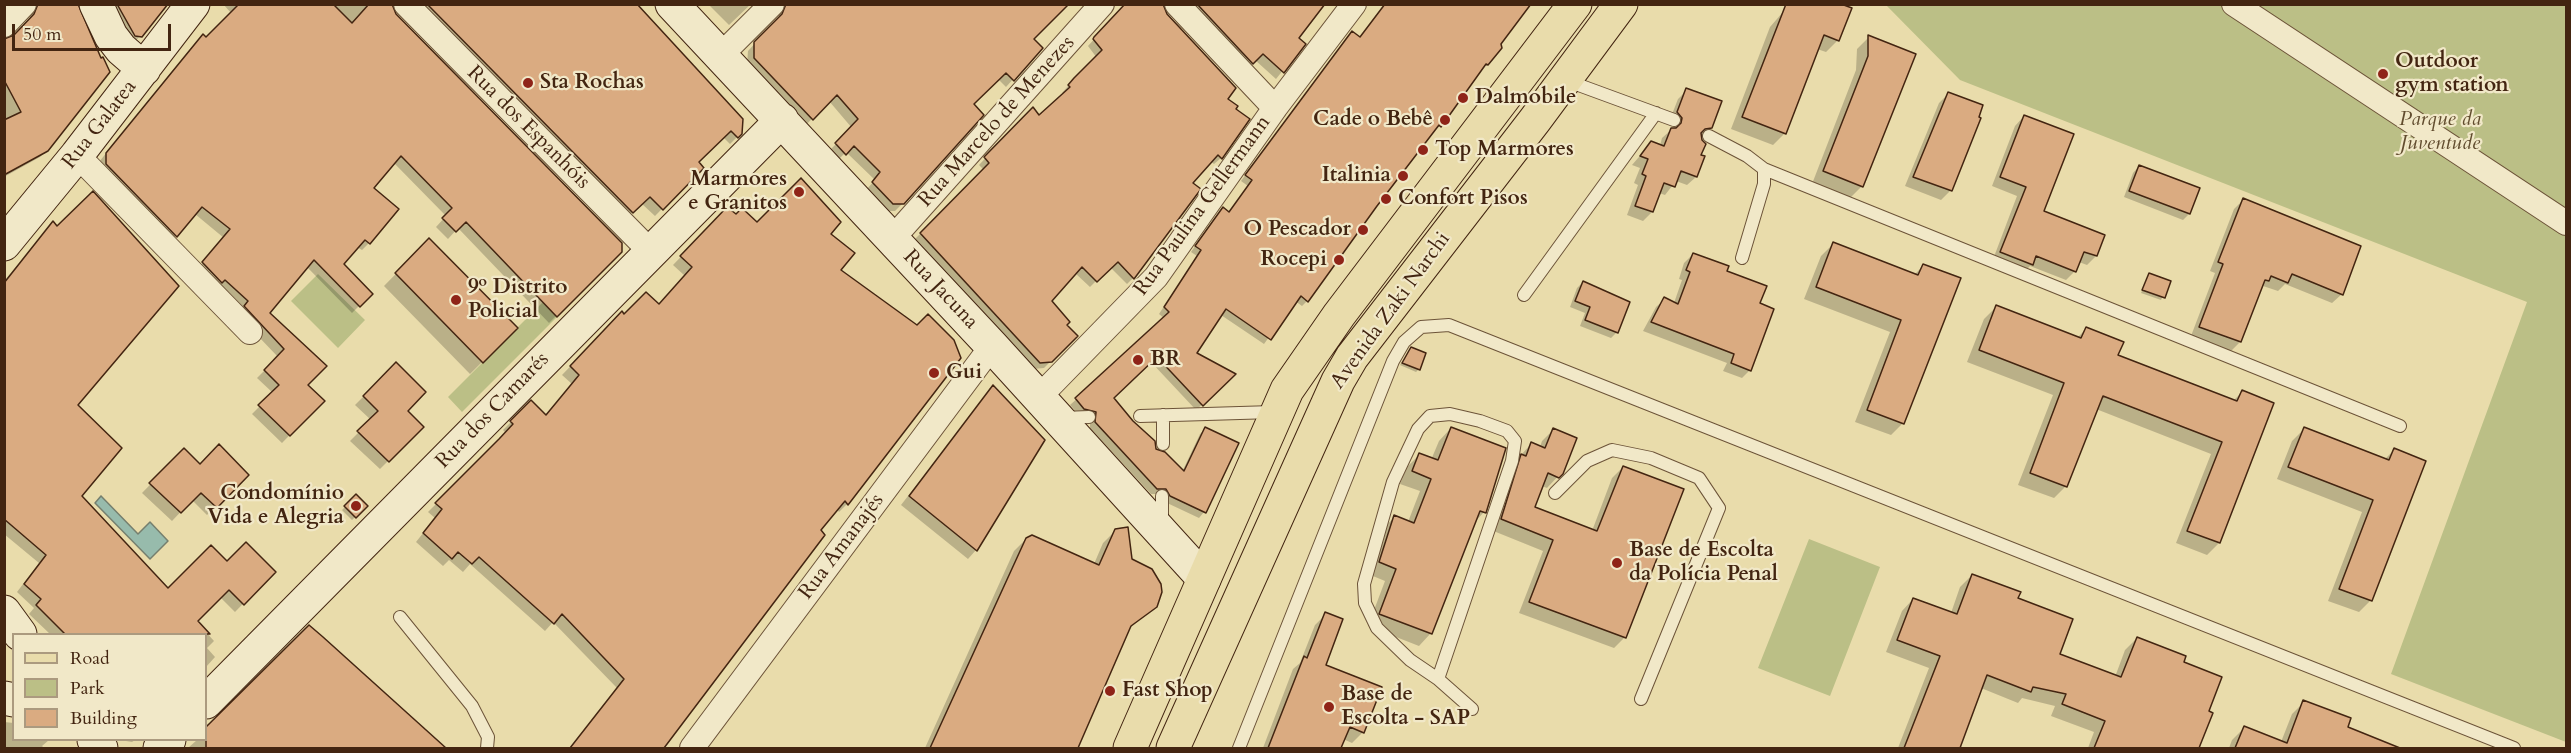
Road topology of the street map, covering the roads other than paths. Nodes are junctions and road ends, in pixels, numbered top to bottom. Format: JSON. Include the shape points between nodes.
{"nodes":[{"id":1,"x":24,"y":4,"type":"edge"},
{"id":2,"x":96,"y":4,"type":"edge"},
{"id":3,"x":193,"y":4,"type":"edge"},
{"id":4,"x":406,"y":4,"type":"edge"},
{"id":5,"x":672,"y":4,"type":"edge"},
{"id":6,"x":772,"y":4,"type":"edge"},
{"id":7,"x":1102,"y":4,"type":"edge"},
{"id":8,"x":1177,"y":4,"type":"edge"},
{"id":9,"x":1354,"y":4,"type":"edge"},
{"id":10,"x":1575,"y":4,"type":"edge"},
{"id":11,"x":1621,"y":4,"type":"edge"},
{"id":12,"x":2234,"y":4,"type":"edge"},
{"id":13,"x":4,"y":25,"type":"edge"},
{"id":14,"x":721,"y":56,"type":"junction"},
{"id":15,"x":144,"y":69,"type":"junction"},
{"id":16,"x":1565,"y":80,"type":"junction"},
{"id":17,"x":1275,"y":108,"type":"junction"},
{"id":18,"x":1656,"y":113,"type":"junction"},
{"id":19,"x":782,"y":120,"type":"junction"},
{"id":20,"x":1674,"y":120,"type":"dead end"},
{"id":21,"x":1709,"y":136,"type":"dead end"},
{"id":22,"x":77,"y":155,"type":"junction"},
{"id":23,"x":1764,"y":169,"type":"junction"},
{"id":24,"x":2566,"y":223,"type":"edge"},
{"id":25,"x":892,"y":238,"type":"junction"},
{"id":26,"x":4,"y":244,"type":"edge"},
{"id":27,"x":651,"y":252,"type":"junction"},
{"id":28,"x":1743,"y":258,"type":"dead end"},
{"id":29,"x":1524,"y":295,"type":"dead end"},
{"id":30,"x":250,"y":332,"type":"dead end"},
{"id":31,"x":992,"y":345,"type":"junction"},
{"id":32,"x":1062,"y":411,"type":"junction"},
{"id":33,"x":1277,"y":412,"type":"junction"},
{"id":34,"x":1163,"y":415,"type":"junction"},
{"id":35,"x":1140,"y":416,"type":"dead end"},
{"id":36,"x":2400,"y":426,"type":"dead end"},
{"id":37,"x":1163,"y":444,"type":"dead end"},
{"id":38,"x":1555,"y":493,"type":"dead end"},
{"id":39,"x":1162,"y":496,"type":"dead end"},
{"id":40,"x":1162,"y":532,"type":"junction"},
{"id":41,"x":1204,"y":579,"type":"junction"},
{"id":42,"x":4,"y":612,"type":"edge"},
{"id":43,"x":400,"y":617,"type":"dead end"},
{"id":44,"x":19,"y":633,"type":"edge"},
{"id":45,"x":1223,"y":637,"type":"junction"},
{"id":46,"x":1438,"y":679,"type":"junction"},
{"id":47,"x":1641,"y":699,"type":"dead end"},
{"id":48,"x":207,"y":701,"type":"edge"},
{"id":49,"x":1472,"y":709,"type":"dead end"},
{"id":50,"x":487,"y":748,"type":"edge"},
{"id":51,"x":692,"y":748,"type":"edge"},
{"id":52,"x":1130,"y":748,"type":"edge"},
{"id":53,"x":1173,"y":748,"type":"edge"},
{"id":54,"x":1239,"y":748,"type":"edge"},
{"id":55,"x":2514,"y":748,"type":"edge"}],
"edges":[{"from":1,"to":13,"type":"street"},
{"from":2,"to":15,"type":"main road","via":[[111,36]]},
{"from":3,"to":15,"type":"main road","name":"Rua Galatea"},
{"from":4,"to":27,"type":"street","name":"Rua dos Espanhóis"},
{"from":5,"to":14,"type":"main road","name":"Rua Jacuna"},
{"from":6,"to":14,"type":"street"},
{"from":7,"to":25,"type":"street","name":"Rua Marcelo de Menezes"},
{"from":8,"to":17,"type":"street"},
{"from":9,"to":17,"type":"street","name":"Rua Paulina Gellermann"},
{"from":10,"to":33,"type":"main road","name":"Avenida Zaki Narchi","via":[[1339,315],[1287,390]]},
{"from":11,"to":16,"type":"main road","name":"Avenida Zaki Narchi"},
{"from":12,"to":24,"type":"street"},
{"from":14,"to":19,"type":"main road","name":"Rua Jacuna"},
{"from":15,"to":22,"type":"main road","name":"Rua Galatea"},
{"from":16,"to":18,"type":"lane"},
{"from":16,"to":45,"type":"main road","name":"Avenida Zaki Narchi","via":[[1352,357]]},
{"from":17,"to":32,"type":"street","name":"Rua Paulina Gellermann"},
{"from":18,"to":20,"type":"lane"},
{"from":18,"to":29,"type":"lane"},
{"from":19,"to":25,"type":"main road","name":"Rua Jacuna"},
{"from":19,"to":27,"type":"main road","name":"Rua dos Camarés"},
{"from":21,"to":23,"type":"lane"},
{"from":22,"to":26,"type":"main road","name":"Rua Galatea"},
{"from":22,"to":30,"type":"street"},
{"from":23,"to":28,"type":"lane","via":[[1764,184]]},
{"from":23,"to":36,"type":"lane"},
{"from":25,"to":31,"type":"main road","name":"Rua Jacuna"},
{"from":27,"to":48,"type":"main road","name":"Rua dos Camarés"},
{"from":31,"to":32,"type":"main road","name":"Rua Jacuna"},
{"from":31,"to":51,"type":"street","name":"Rua Amanajés"},
{"from":32,"to":40,"type":"main road","name":"Rua Jacuna"},
{"from":33,"to":34,"type":"lane"},
{"from":33,"to":41,"type":"main road","name":"Avenida Zaki Narchi"},
{"from":34,"to":35,"type":"lane"},
{"from":34,"to":37,"type":"lane"},
{"from":38,"to":47,"type":"lane","via":[[1587,461],[1612,450],[1651,458],[1699,478],[1719,508]]},
{"from":39,"to":40,"type":"lane"},
{"from":40,"to":41,"type":"main road","name":"Rua Jacuna"},
{"from":41,"to":45,"type":"main road","via":[[1221,605]]},
{"from":41,"to":52,"type":"main road","name":"Avenida Zaki Narchi"},
{"from":42,"to":44,"type":"main road"},
{"from":43,"to":50,"type":"lane","via":[[472,706],[488,738]]},
{"from":45,"to":53,"type":"main road","name":"Avenida Zaki Narchi"},
{"from":46,"to":46,"type":"lane","via":[[1410,660],[1377,628],[1365,603],[1364,584],[1393,482],[1418,429],[1430,417],[1450,414],[1507,432],[1515,441],[1512,461]]},
{"from":46,"to":49,"type":"lane"},
{"from":54,"to":55,"type":"lane","via":[[1393,362],[1404,342],[1421,327],[1449,325]]}]}
